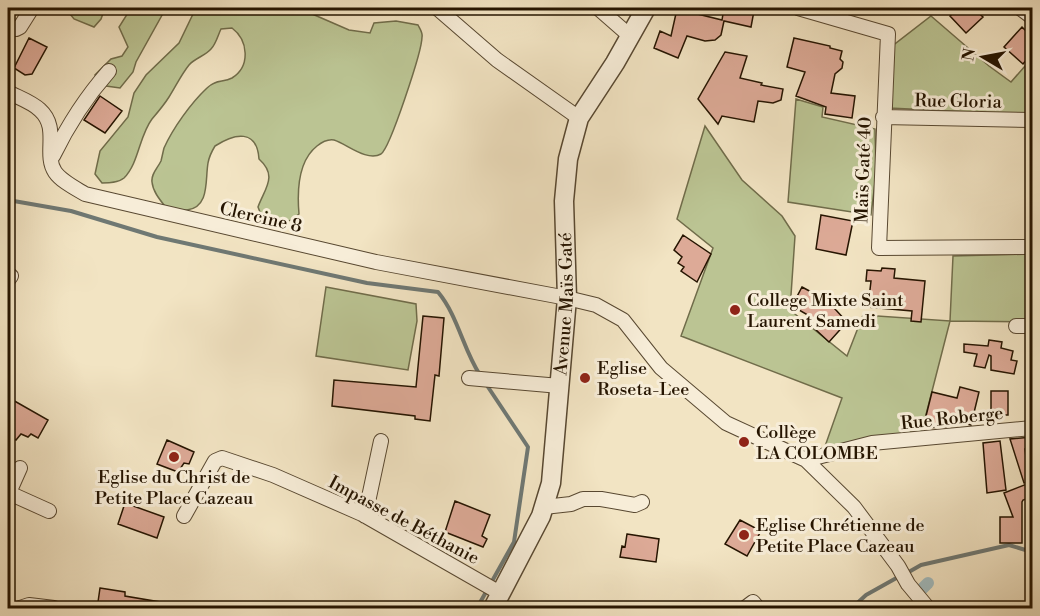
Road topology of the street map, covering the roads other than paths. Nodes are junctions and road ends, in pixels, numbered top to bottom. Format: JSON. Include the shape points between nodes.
{"nodes":[{"id":1,"x":32,"y":8,"type":"edge"},
{"id":2,"x":437,"y":8,"type":"edge"},
{"id":3,"x":598,"y":8,"type":"edge"},
{"id":4,"x":646,"y":8,"type":"edge"},
{"id":5,"x":798,"y":8,"type":"edge"},
{"id":6,"x":1020,"y":8,"type":"edge"},
{"id":7,"x":1032,"y":17,"type":"edge"},
{"id":8,"x":8,"y":26,"type":"edge"},
{"id":9,"x":630,"y":36,"type":"junction"},
{"id":10,"x":109,"y":71,"type":"dead end"},
{"id":11,"x":8,"y":92,"type":"edge"},
{"id":12,"x":883,"y":117,"type":"junction"},
{"id":13,"x":579,"y":118,"type":"junction"},
{"id":14,"x":1032,"y":120,"type":"edge"},
{"id":15,"x":52,"y":158,"type":"junction"},
{"id":16,"x":1032,"y":247,"type":"edge"},
{"id":17,"x":567,"y":298,"type":"junction"},
{"id":18,"x":1016,"y":326,"type":"dead end"},
{"id":19,"x":1032,"y":326,"type":"edge"},
{"id":20,"x":469,"y":378,"type":"dead end"},
{"id":21,"x":560,"y":386,"type":"junction"},
{"id":22,"x":1032,"y":428,"type":"edge"},
{"id":23,"x":381,"y":441,"type":"dead end"},
{"id":24,"x":806,"y":460,"type":"junction"},
{"id":25,"x":20,"y":468,"type":"dead end"},
{"id":26,"x":8,"y":494,"type":"edge"},
{"id":27,"x":642,"y":502,"type":"dead end"},
{"id":28,"x":544,"y":507,"type":"junction"},
{"id":29,"x":49,"y":511,"type":"dead end"},
{"id":30,"x":184,"y":516,"type":"dead end"},
{"id":31,"x":365,"y":516,"type":"junction"},
{"id":32,"x":496,"y":597,"type":"edge"},
{"id":33,"x":20,"y":609,"type":"edge"},
{"id":34,"x":54,"y":609,"type":"edge"},
{"id":35,"x":928,"y":609,"type":"edge"}],
"edges":[{"from":1,"to":8,"type":"street","via":[[20,27]]},
{"from":2,"to":13,"type":"street","via":[[497,60]]},
{"from":3,"to":9,"type":"street"},
{"from":4,"to":9,"type":"street","name":"Avenue Maïs Gaté"},
{"from":5,"to":12,"type":"street","name":"Maïs Gaté 40","via":[[888,34]]},
{"from":6,"to":7,"type":"street"},
{"from":9,"to":13,"type":"street","name":"Avenue Maïs Gaté"},
{"from":10,"to":15,"type":"street","via":[[68,125]]},
{"from":11,"to":15,"type":"street","name":"Clercine 8","via":[[40,110],[51,127]]},
{"from":12,"to":14,"type":"street","name":"Rue Gloria"},
{"from":12,"to":16,"type":"street","name":"Maïs Gaté 40","via":[[879,248]]},
{"from":13,"to":17,"type":"street","name":"Avenue Maïs Gaté","via":[[568,159],[564,201]]},
{"from":15,"to":17,"type":"street","name":"Clercine 8","via":[[54,171],[85,194],[376,262]]},
{"from":17,"to":21,"type":"street","name":"Avenue Maïs Gaté"},
{"from":17,"to":24,"type":"street","name":"Clercine 8","via":[[596,306],[623,320],[661,368],[726,423]]},
{"from":18,"to":19,"type":"street"},
{"from":20,"to":21,"type":"street"},
{"from":21,"to":28,"type":"street","name":"Avenue Maïs Gaté","via":[[551,483]]},
{"from":22,"to":24,"type":"street","name":"Rue Roberge","via":[[872,443]]},
{"from":23,"to":31,"type":"street"},
{"from":24,"to":35,"type":"street","name":"Clercine 8","via":[[854,507]]},
{"from":25,"to":26,"type":"street"},
{"from":26,"to":29,"type":"street"},
{"from":27,"to":28,"type":"street","via":[[635,505],[584,499]]},
{"from":28,"to":32,"type":"street","name":"Avenue Maïs Gaté"},
{"from":30,"to":31,"type":"street","name":"Impasse de Béthanie","via":[[215,461],[222,458],[273,475]]},
{"from":31,"to":32,"type":"street","name":"Impasse de Béthanie","via":[[478,580]]},
{"from":33,"to":34,"type":"street","via":[[29,605]]}]}
